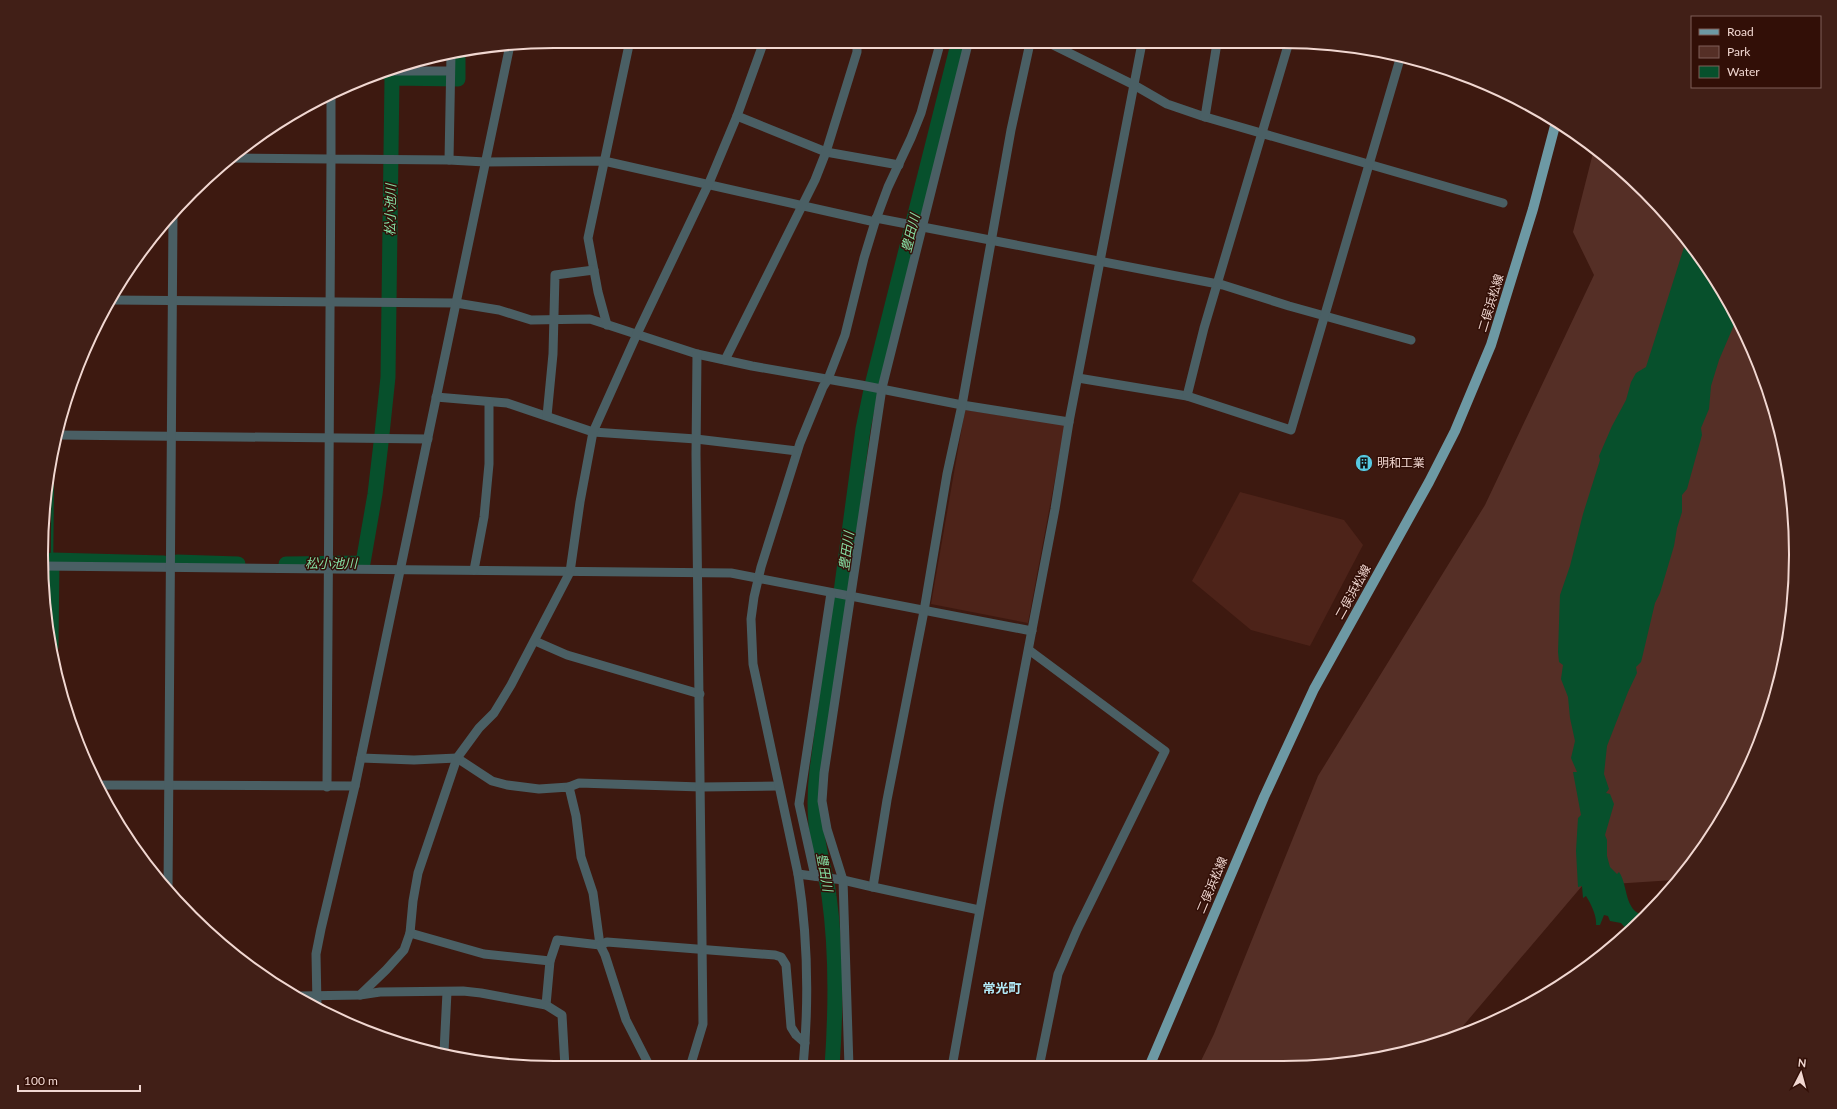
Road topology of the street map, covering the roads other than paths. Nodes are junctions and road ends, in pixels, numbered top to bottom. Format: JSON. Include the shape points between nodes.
{"nodes":[{"id":1,"x":628,"y":48,"type":"edge"},
{"id":2,"x":762,"y":48,"type":"edge"},
{"id":3,"x":857,"y":48,"type":"edge"},
{"id":4,"x":939,"y":48,"type":"edge"},
{"id":5,"x":967,"y":48,"type":"edge"},
{"id":6,"x":1029,"y":48,"type":"edge"},
{"id":7,"x":1059,"y":48,"type":"edge"},
{"id":8,"x":1141,"y":48,"type":"edge"},
{"id":9,"x":1216,"y":48,"type":"edge"},
{"id":10,"x":1287,"y":48,"type":"edge"},
{"id":11,"x":509,"y":50,"type":"edge"},
{"id":12,"x":451,"y":59,"type":"edge"},
{"id":13,"x":1399,"y":62,"type":"edge"},
{"id":14,"x":403,"y":71,"type":"edge"},
{"id":15,"x":450,"y":72,"type":"junction"},
{"id":16,"x":1134,"y":85,"type":"junction"},
{"id":17,"x":331,"y":100,"type":"edge"},
{"id":18,"x":737,"y":116,"type":"junction"},
{"id":19,"x":1204,"y":117,"type":"junction"},
{"id":20,"x":1555,"y":127,"type":"edge"},
{"id":21,"x":1262,"y":134,"type":"junction"},
{"id":22,"x":826,"y":152,"type":"junction"},
{"id":23,"x":240,"y":158,"type":"edge"},
{"id":24,"x":331,"y":159,"type":"junction"},
{"id":25,"x":449,"y":160,"type":"junction"},
{"id":26,"x":604,"y":161,"type":"junction"},
{"id":27,"x":485,"y":162,"type":"junction"},
{"id":28,"x":1370,"y":164,"type":"junction"},
{"id":29,"x":899,"y":165,"type":"junction"},
{"id":30,"x":709,"y":183,"type":"junction"},
{"id":31,"x":1503,"y":202,"type":"dead end"},
{"id":32,"x":802,"y":206,"type":"junction"},
{"id":33,"x":876,"y":220,"type":"junction"},
{"id":34,"x":173,"y":222,"type":"edge"},
{"id":35,"x":922,"y":227,"type":"junction"},
{"id":36,"x":991,"y":241,"type":"junction"},
{"id":37,"x":1100,"y":260,"type":"junction"},
{"id":38,"x":594,"y":270,"type":"junction"},
{"id":39,"x":1218,"y":284,"type":"junction"},
{"id":40,"x":117,"y":300,"type":"edge"},
{"id":41,"x":172,"y":301,"type":"junction"},
{"id":42,"x":330,"y":302,"type":"junction"},
{"id":43,"x":456,"y":304,"type":"junction"},
{"id":44,"x":1325,"y":316,"type":"junction"},
{"id":45,"x":554,"y":320,"type":"junction"},
{"id":46,"x":607,"y":325,"type":"junction"},
{"id":47,"x":637,"y":334,"type":"junction"},
{"id":48,"x":1411,"y":340,"type":"dead end"},
{"id":49,"x":697,"y":354,"type":"junction"},
{"id":50,"x":725,"y":360,"type":"junction"},
{"id":51,"x":1078,"y":378,"type":"junction"},
{"id":52,"x":828,"y":379,"type":"junction"},
{"id":53,"x":881,"y":388,"type":"junction"},
{"id":54,"x":1186,"y":396,"type":"junction"},
{"id":55,"x":436,"y":397,"type":"junction"},
{"id":56,"x":489,"y":402,"type":"junction"},
{"id":57,"x":962,"y":405,"type":"junction"},
{"id":58,"x":547,"y":416,"type":"junction"},
{"id":59,"x":1069,"y":422,"type":"junction"},
{"id":60,"x":593,"y":432,"type":"junction"},
{"id":61,"x":62,"y":435,"type":"edge"},
{"id":62,"x":171,"y":437,"type":"junction"},
{"id":63,"x":330,"y":439,"type":"junction"},
{"id":64,"x":428,"y":439,"type":"junction"},
{"id":65,"x":696,"y":439,"type":"junction"},
{"id":66,"x":797,"y":452,"type":"junction"},
{"id":67,"x":48,"y":566,"type":"edge"},
{"id":68,"x":171,"y":567,"type":"junction"},
{"id":69,"x":328,"y":568,"type":"junction"},
{"id":70,"x":401,"y":569,"type":"junction"},
{"id":71,"x":474,"y":570,"type":"junction"},
{"id":72,"x":570,"y":572,"type":"junction"},
{"id":73,"x":697,"y":572,"type":"junction"},
{"id":74,"x":758,"y":577,"type":"junction"},
{"id":75,"x":833,"y":593,"type":"junction"},
{"id":76,"x":850,"y":596,"type":"junction"},
{"id":77,"x":924,"y":611,"type":"junction"},
{"id":78,"x":1032,"y":631,"type":"junction"},
{"id":79,"x":535,"y":641,"type":"junction"},
{"id":80,"x":1029,"y":650,"type":"junction"},
{"id":81,"x":700,"y":694,"type":"junction"},
{"id":82,"x":361,"y":758,"type":"junction"},
{"id":83,"x":457,"y":758,"type":"junction"},
{"id":84,"x":103,"y":785,"type":"edge"},
{"id":85,"x":169,"y":785,"type":"junction"},
{"id":86,"x":355,"y":786,"type":"junction"},
{"id":87,"x":778,"y":786,"type":"junction"},
{"id":88,"x":327,"y":787,"type":"junction"},
{"id":89,"x":569,"y":787,"type":"junction"},
{"id":90,"x":701,"y":787,"type":"junction"},
{"id":91,"x":798,"y":874,"type":"junction"},
{"id":92,"x":818,"y":877,"type":"junction"},
{"id":93,"x":840,"y":880,"type":"junction"},
{"id":94,"x":168,"y":881,"type":"edge"},
{"id":95,"x":873,"y":887,"type":"junction"},
{"id":96,"x":979,"y":910,"type":"junction"},
{"id":97,"x":410,"y":933,"type":"junction"},
{"id":98,"x":600,"y":945,"type":"junction"},
{"id":99,"x":704,"y":949,"type":"junction"},
{"id":100,"x":550,"y":961,"type":"junction"},
{"id":101,"x":447,"y":992,"type":"junction"},
{"id":102,"x":360,"y":995,"type":"junction"},
{"id":103,"x":317,"y":1001,"type":"edge"},
{"id":104,"x":546,"y":1005,"type":"junction"},
{"id":105,"x":805,"y":1043,"type":"junction"},
{"id":106,"x":444,"y":1048,"type":"edge"},
{"id":107,"x":565,"y":1061,"type":"edge"},
{"id":108,"x":647,"y":1061,"type":"edge"},
{"id":109,"x":692,"y":1061,"type":"edge"},
{"id":110,"x":804,"y":1061,"type":"edge"},
{"id":111,"x":849,"y":1061,"type":"edge"},
{"id":112,"x":953,"y":1061,"type":"edge"},
{"id":113,"x":1040,"y":1061,"type":"edge"},
{"id":114,"x":1151,"y":1061,"type":"edge"}],
"edges":[{"from":1,"to":26,"type":"street"},
{"from":2,"to":18,"type":"street"},
{"from":3,"to":22,"type":"street"},
{"from":4,"to":29,"type":"street","via":[[921,113]]},
{"from":5,"to":35,"type":"street"},
{"from":6,"to":36,"type":"street"},
{"from":7,"to":16,"type":"street"},
{"from":8,"to":16,"type":"street"},
{"from":9,"to":19,"type":"street"},
{"from":10,"to":21,"type":"street"},
{"from":11,"to":27,"type":"street"},
{"from":12,"to":15,"type":"street"},
{"from":13,"to":28,"type":"street"},
{"from":14,"to":15,"type":"street"},
{"from":15,"to":25,"type":"street"},
{"from":16,"to":19,"type":"street","via":[[1166,104]]},
{"from":16,"to":37,"type":"street"},
{"from":17,"to":24,"type":"street"},
{"from":18,"to":22,"type":"street"},
{"from":18,"to":30,"type":"street"},
{"from":19,"to":21,"type":"street"},
{"from":20,"to":114,"type":"main road","name":"二俣浜松線","via":[[1533,209],[1491,345],[1455,431],[1314,689],[1261,804]]},
{"from":21,"to":28,"type":"street"},
{"from":21,"to":39,"type":"street"},
{"from":22,"to":29,"type":"street"},
{"from":22,"to":32,"type":"street"},
{"from":23,"to":24,"type":"street"},
{"from":24,"to":25,"type":"street"},
{"from":24,"to":42,"type":"street"},
{"from":25,"to":27,"type":"street"},
{"from":26,"to":27,"type":"street"},
{"from":26,"to":30,"type":"street"},
{"from":26,"to":38,"type":"street","via":[[588,238]]},
{"from":27,"to":43,"type":"street"},
{"from":28,"to":31,"type":"street"},
{"from":28,"to":44,"type":"street"},
{"from":29,"to":33,"type":"street"},
{"from":30,"to":32,"type":"street"},
{"from":30,"to":47,"type":"street"},
{"from":32,"to":33,"type":"street"},
{"from":32,"to":50,"type":"street"},
{"from":33,"to":35,"type":"street"},
{"from":33,"to":52,"type":"street","via":[[845,334]]},
{"from":34,"to":41,"type":"street"},
{"from":35,"to":36,"type":"street"},
{"from":35,"to":53,"type":"street"},
{"from":36,"to":37,"type":"street"},
{"from":36,"to":57,"type":"street"},
{"from":37,"to":39,"type":"street"},
{"from":37,"to":51,"type":"street"},
{"from":38,"to":45,"type":"street","via":[[555,275]]},
{"from":38,"to":46,"type":"street"},
{"from":39,"to":44,"type":"street"},
{"from":39,"to":54,"type":"street"},
{"from":40,"to":41,"type":"street"},
{"from":41,"to":42,"type":"street"},
{"from":41,"to":62,"type":"street"},
{"from":42,"to":43,"type":"street"},
{"from":42,"to":63,"type":"street"},
{"from":43,"to":45,"type":"street","via":[[499,310],[530,320]]},
{"from":43,"to":55,"type":"street"},
{"from":44,"to":48,"type":"street"},
{"from":44,"to":54,"type":"street","via":[[1291,430]]},
{"from":45,"to":46,"type":"street","via":[[590,320]]},
{"from":45,"to":58,"type":"street"},
{"from":46,"to":47,"type":"street"},
{"from":47,"to":49,"type":"street"},
{"from":47,"to":60,"type":"street"},
{"from":49,"to":50,"type":"street"},
{"from":49,"to":65,"type":"street"},
{"from":50,"to":52,"type":"street"},
{"from":51,"to":54,"type":"street"},
{"from":51,"to":59,"type":"street"},
{"from":52,"to":53,"type":"street"},
{"from":52,"to":66,"type":"street"},
{"from":53,"to":57,"type":"street"},
{"from":53,"to":76,"type":"street"},
{"from":55,"to":56,"type":"street"},
{"from":55,"to":64,"type":"street"},
{"from":56,"to":58,"type":"street","via":[[507,403]]},
{"from":56,"to":71,"type":"street","via":[[489,464],[484,517]]},
{"from":57,"to":59,"type":"street"},
{"from":57,"to":77,"type":"street","via":[[947,474]]},
{"from":58,"to":60,"type":"street"},
{"from":59,"to":78,"type":"street"},
{"from":60,"to":65,"type":"street"},
{"from":60,"to":72,"type":"street"},
{"from":61,"to":62,"type":"street"},
{"from":62,"to":63,"type":"street"},
{"from":62,"to":68,"type":"street"},
{"from":63,"to":64,"type":"street"},
{"from":63,"to":69,"type":"street"},
{"from":64,"to":70,"type":"street"},
{"from":65,"to":66,"type":"street"},
{"from":65,"to":73,"type":"street"},
{"from":66,"to":74,"type":"street"},
{"from":67,"to":68,"type":"street"},
{"from":68,"to":69,"type":"street"},
{"from":68,"to":85,"type":"street"},
{"from":69,"to":70,"type":"street"},
{"from":69,"to":88,"type":"street"},
{"from":70,"to":71,"type":"street"},
{"from":70,"to":82,"type":"street"},
{"from":71,"to":72,"type":"street"},
{"from":72,"to":73,"type":"street"},
{"from":72,"to":79,"type":"street"},
{"from":73,"to":74,"type":"street"},
{"from":73,"to":81,"type":"street"},
{"from":74,"to":75,"type":"street"},
{"from":74,"to":87,"type":"street","via":[[751,619],[752,657]]},
{"from":75,"to":76,"type":"street"},
{"from":75,"to":92,"type":"street","via":[[799,804]]},
{"from":76,"to":77,"type":"street"},
{"from":76,"to":93,"type":"street","via":[[822,801]]},
{"from":77,"to":78,"type":"street"},
{"from":77,"to":95,"type":"street","via":[[887,800]]},
{"from":78,"to":80,"type":"street"},
{"from":79,"to":81,"type":"street","via":[[567,655]]},
{"from":79,"to":83,"type":"street","via":[[494,713],[479,728]]},
{"from":80,"to":96,"type":"street"},
{"from":80,"to":113,"type":"street","via":[[1165,751],[1058,974]]},
{"from":81,"to":90,"type":"street"},
{"from":82,"to":83,"type":"street"},
{"from":82,"to":86,"type":"street"},
{"from":83,"to":89,"type":"street","via":[[492,781],[507,785],[539,789]]},
{"from":83,"to":97,"type":"street","via":[[418,873]]},
{"from":84,"to":85,"type":"street"},
{"from":85,"to":88,"type":"street"},
{"from":85,"to":94,"type":"street"},
{"from":86,"to":88,"type":"street"},
{"from":86,"to":103,"type":"street","via":[[316,954]]},
{"from":87,"to":90,"type":"street"},
{"from":87,"to":91,"type":"street"},
{"from":89,"to":90,"type":"street","via":[[579,783]]},
{"from":89,"to":98,"type":"street","via":[[581,857],[593,893]]},
{"from":90,"to":99,"type":"street"},
{"from":91,"to":92,"type":"street"},
{"from":91,"to":105,"type":"street","via":[[806,936]]},
{"from":92,"to":93,"type":"street"},
{"from":93,"to":95,"type":"street"},
{"from":93,"to":111,"type":"street"},
{"from":95,"to":96,"type":"street"},
{"from":96,"to":112,"type":"street"},
{"from":97,"to":100,"type":"street","via":[[484,954]]},
{"from":97,"to":102,"type":"street","via":[[404,950]]},
{"from":98,"to":99,"type":"street","via":[[615,942]]},
{"from":98,"to":100,"type":"street","via":[[557,940]]},
{"from":98,"to":108,"type":"street","via":[[626,1020]]},
{"from":99,"to":105,"type":"street","via":[[781,957],[786,965],[791,1027]]},
{"from":99,"to":109,"type":"street","via":[[703,1024]]},
{"from":100,"to":104,"type":"street"},
{"from":101,"to":102,"type":"street","via":[[380,992]]},
{"from":101,"to":104,"type":"street","via":[[481,993]]},
{"from":101,"to":106,"type":"street"},
{"from":102,"to":103,"type":"street"},
{"from":104,"to":107,"type":"street","via":[[562,1015]]},
{"from":105,"to":110,"type":"street"}]}
